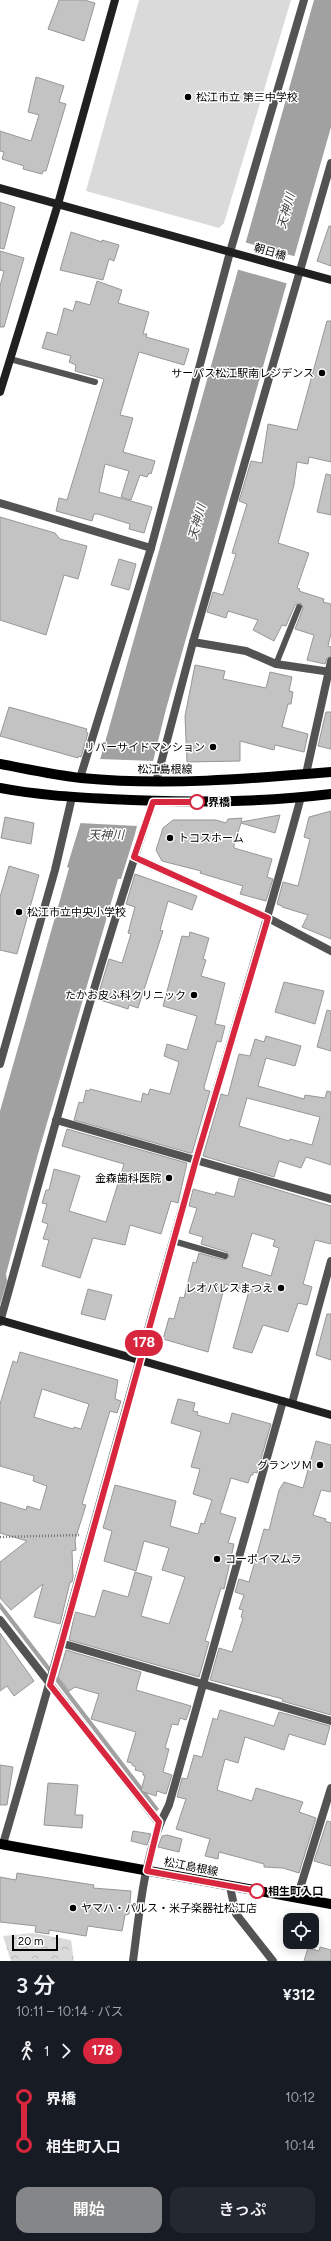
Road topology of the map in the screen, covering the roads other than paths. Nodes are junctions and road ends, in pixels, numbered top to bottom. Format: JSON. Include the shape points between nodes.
{"nodes":[{"id":1,"x":115,"y":0,"type":"edge"},
{"id":2,"x":304,"y":0,"type":"edge"},
{"id":3,"x":331,"y":163,"type":"edge"},
{"id":4,"x":0,"y":188,"type":"edge"},
{"id":5,"x":58,"y":204,"type":"junction"},
{"id":6,"x":234,"y":253,"type":"junction"},
{"id":7,"x":299,"y":271,"type":"junction"},
{"id":8,"x":331,"y":280,"type":"edge"},
{"id":9,"x":10,"y":359,"type":"junction"},
{"id":10,"x":95,"y":382,"type":"dead end"},
{"id":11,"x":0,"y":392,"type":"edge"},
{"id":12,"x":0,"y":504,"type":"edge"},
{"id":13,"x":151,"y":548,"type":"junction"},
{"id":14,"x":299,"y":607,"type":"dead end"},
{"id":15,"x":193,"y":642,"type":"junction"},
{"id":16,"x":331,"y":661,"type":"edge"},
{"id":17,"x":276,"y":664,"type":"junction"},
{"id":18,"x":330,"y":672,"type":"edge"},
{"id":19,"x":0,"y":764,"type":"edge"},
{"id":20,"x":331,"y":772,"type":"edge"},
{"id":21,"x":306,"y":774,"type":"junction"},
{"id":22,"x":82,"y":778,"type":"junction"},
{"id":23,"x":154,"y":782,"type":"junction"},
{"id":24,"x":0,"y":788,"type":"edge"},
{"id":25,"x":331,"y":794,"type":"edge"},
{"id":26,"x":75,"y":797,"type":"junction"},
{"id":27,"x":300,"y":797,"type":"junction"},
{"id":28,"x":150,"y":802,"type":"junction"},
{"id":29,"x":134,"y":857,"type":"junction"},
{"id":30,"x":268,"y":918,"type":"junction"},
{"id":31,"x":331,"y":951,"type":"edge"},
{"id":32,"x":0,"y":1064,"type":"edge"},
{"id":33,"x":56,"y":1120,"type":"junction"},
{"id":34,"x":196,"y":1160,"type":"junction"},
{"id":35,"x":331,"y":1199,"type":"edge"},
{"id":36,"x":173,"y":1241,"type":"junction"},
{"id":37,"x":225,"y":1256,"type":"dead end"},
{"id":38,"x":331,"y":1261,"type":"edge"},
{"id":39,"x":0,"y":1320,"type":"edge"},
{"id":40,"x":140,"y":1359,"type":"junction"},
{"id":41,"x":283,"y":1401,"type":"junction"},
{"id":42,"x":292,"y":1403,"type":"junction"},
{"id":43,"x":331,"y":1415,"type":"edge"},
{"id":44,"x":0,"y":1620,"type":"edge"},
{"id":45,"x":61,"y":1643,"type":"junction"},
{"id":46,"x":203,"y":1683,"type":"junction"},
{"id":47,"x":50,"y":1685,"type":"junction"},
{"id":48,"x":331,"y":1721,"type":"edge"},
{"id":49,"x":331,"y":1788,"type":"edge"},
{"id":50,"x":159,"y":1822,"type":"junction"},
{"id":51,"x":2,"y":1844,"type":"edge"},
{"id":52,"x":147,"y":1871,"type":"junction"},
{"id":53,"x":230,"y":1887,"type":"junction"},
{"id":54,"x":297,"y":1898,"type":"junction"},
{"id":55,"x":331,"y":1904,"type":"edge"},
{"id":56,"x":133,"y":1961,"type":"edge"},
{"id":57,"x":273,"y":1961,"type":"edge"}],
"edges":[{"from":1,"to":5,"type":"street"},
{"from":2,"to":6,"type":"street"},
{"from":3,"to":7,"type":"street"},
{"from":4,"to":5,"type":"street","name":"朝日橋"},
{"from":5,"to":6,"type":"street","name":"朝日橋"},
{"from":5,"to":9,"type":"street"},
{"from":6,"to":7,"type":"street","name":"朝日橋"},
{"from":6,"to":13,"type":"street"},
{"from":7,"to":8,"type":"street","name":"朝日橋"},
{"from":7,"to":15,"type":"street"},
{"from":9,"to":10,"type":"lane"},
{"from":9,"to":11,"type":"street"},
{"from":12,"to":13,"type":"street"},
{"from":13,"to":22,"type":"street"},
{"from":14,"to":17,"type":"lane"},
{"from":15,"to":17,"type":"street","via":[[246,651]]},
{"from":15,"to":23,"type":"street"},
{"from":16,"to":18,"type":"street"},
{"from":17,"to":18,"type":"street"},
{"from":18,"to":21,"type":"street"},
{"from":19,"to":22,"type":"main road","name":"松江島根線"},
{"from":20,"to":21,"type":"main road","name":"松江島根線"},
{"from":21,"to":23,"type":"main road","name":"松江島根線","via":[[217,781]]},
{"from":22,"to":23,"type":"main road","name":"松江島根線"},
{"from":24,"to":26,"type":"main road"},
{"from":25,"to":27,"type":"main road"},
{"from":26,"to":28,"type":"main road"},
{"from":26,"to":32,"type":"street"},
{"from":27,"to":28,"type":"main road","via":[[215,802]]},
{"from":27,"to":30,"type":"street"},
{"from":28,"to":29,"type":"street"},
{"from":29,"to":30,"type":"street"},
{"from":29,"to":33,"type":"street"},
{"from":30,"to":31,"type":"street"},
{"from":30,"to":34,"type":"street"},
{"from":33,"to":34,"type":"street"},
{"from":33,"to":39,"type":"street"},
{"from":34,"to":35,"type":"street"},
{"from":34,"to":36,"type":"street"},
{"from":36,"to":37,"type":"lane"},
{"from":36,"to":40,"type":"street"},
{"from":38,"to":42,"type":"street"},
{"from":39,"to":40,"type":"street"},
{"from":40,"to":41,"type":"street"},
{"from":40,"to":45,"type":"street"},
{"from":41,"to":42,"type":"street"},
{"from":41,"to":46,"type":"street"},
{"from":42,"to":43,"type":"street"},
{"from":44,"to":47,"type":"street"},
{"from":45,"to":46,"type":"street"},
{"from":45,"to":47,"type":"street"},
{"from":46,"to":48,"type":"street"},
{"from":46,"to":50,"type":"street","via":[[169,1805]]},
{"from":47,"to":50,"type":"street"},
{"from":47,"to":51,"type":"street"},
{"from":49,"to":54,"type":"street"},
{"from":50,"to":52,"type":"street"},
{"from":51,"to":52,"type":"main road","name":"松江島根線"},
{"from":52,"to":53,"type":"main road","name":"松江島根線"},
{"from":52,"to":56,"type":"street"},
{"from":53,"to":54,"type":"main road","name":"松江島根線"},
{"from":53,"to":57,"type":"street","via":[[236,1914]]},
{"from":54,"to":55,"type":"main road","name":"松江島根線"}]}
